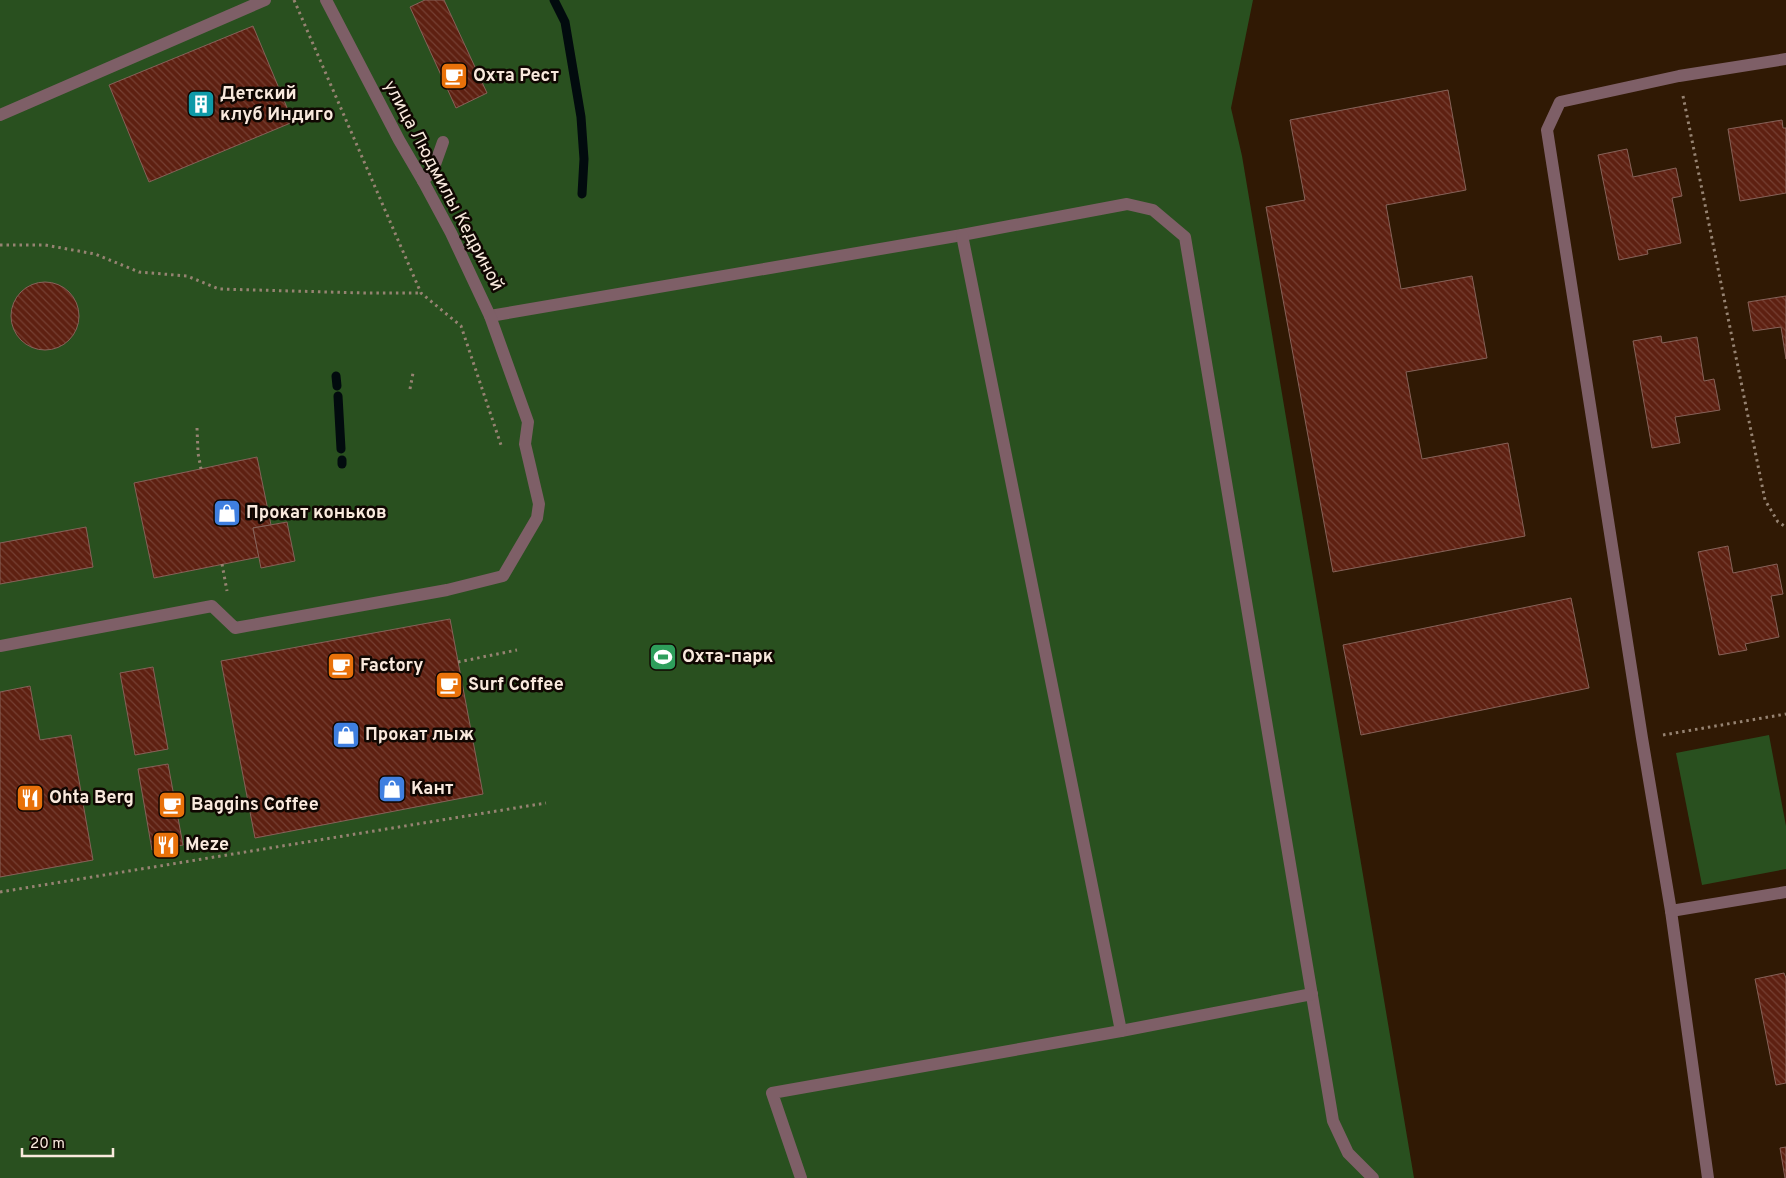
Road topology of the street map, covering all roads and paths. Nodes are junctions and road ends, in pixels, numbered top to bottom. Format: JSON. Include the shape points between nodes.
{"nodes":[{"id":1,"x":265,"y":0,"type":"edge"},
{"id":2,"x":294,"y":0,"type":"edge"},
{"id":3,"x":326,"y":0,"type":"edge"},
{"id":4,"x":1786,"y":59,"type":"edge"},
{"id":5,"x":1679,"y":76,"type":"junction"},
{"id":6,"x":0,"y":115,"type":"edge"},
{"id":7,"x":443,"y":142,"type":"dead end"},
{"id":8,"x":423,"y":181,"type":"junction"},
{"id":9,"x":962,"y":235,"type":"junction"},
{"id":10,"x":0,"y":245,"type":"edge"},
{"id":11,"x":421,"y":292,"type":"junction"},
{"id":12,"x":490,"y":316,"type":"junction"},
{"id":13,"x":413,"y":373,"type":"dead end"},
{"id":14,"x":410,"y":389,"type":"dead end"},
{"id":15,"x":197,"y":428,"type":"dead end"},
{"id":16,"x":504,"y":455,"type":"dead end"},
{"id":17,"x":201,"y":469,"type":"dead end"},
{"id":18,"x":1786,"y":527,"type":"edge"},
{"id":19,"x":0,"y":646,"type":"edge"},
{"id":20,"x":517,"y":650,"type":"dead end"},
{"id":21,"x":458,"y":662,"type":"dead end"},
{"id":22,"x":1786,"y":714,"type":"edge"},
{"id":23,"x":1642,"y":738,"type":"junction"},
{"id":24,"x":546,"y":803,"type":"dead end"},
{"id":25,"x":0,"y":892,"type":"edge"},
{"id":26,"x":1786,"y":892,"type":"edge"},
{"id":27,"x":1671,"y":911,"type":"junction"},
{"id":28,"x":1312,"y":994,"type":"junction"},
{"id":29,"x":1121,"y":1031,"type":"junction"},
{"id":30,"x":801,"y":1178,"type":"edge"},
{"id":31,"x":1373,"y":1178,"type":"edge"},
{"id":32,"x":1708,"y":1178,"type":"edge"}],
"edges":[{"from":1,"to":6,"type":"street"},
{"from":2,"to":11,"type":"path"},
{"from":3,"to":8,"type":"street","name":"улица Людмилы Кедриной"},
{"from":4,"to":5,"type":"street"},
{"from":5,"to":18,"type":"path","via":[[1765,500],[1778,522]]},
{"from":5,"to":23,"type":"street","via":[[1560,102],[1548,130]]},
{"from":7,"to":8,"type":"street","via":[[433,170]]},
{"from":8,"to":12,"type":"street","name":"улица Людмилы Кедриной"},
{"from":9,"to":12,"type":"street"},
{"from":9,"to":28,"type":"street","via":[[1127,204],[1153,210],[1185,237]]},
{"from":9,"to":29,"type":"street"},
{"from":10,"to":11,"type":"path","via":[[45,245],[95,254],[139,272],[187,276],[219,289]]},
{"from":11,"to":16,"type":"path","via":[[461,326]]},
{"from":12,"to":19,"type":"street","name":"улица Людмилы Кедриной","via":[[528,422],[525,444],[539,504],[537,518],[503,576],[447,590],[235,628],[212,606]]},
{"from":13,"to":14,"type":"path"},
{"from":15,"to":17,"type":"path"},
{"from":20,"to":21,"type":"path"},
{"from":22,"to":23,"type":"path"},
{"from":23,"to":27,"type":"street"},
{"from":24,"to":25,"type":"path"},
{"from":26,"to":27,"type":"street"},
{"from":27,"to":32,"type":"street"},
{"from":28,"to":29,"type":"street"},
{"from":28,"to":31,"type":"street","via":[[1333,1121],[1348,1153]]},
{"from":29,"to":30,"type":"street","via":[[772,1093]]}]}
